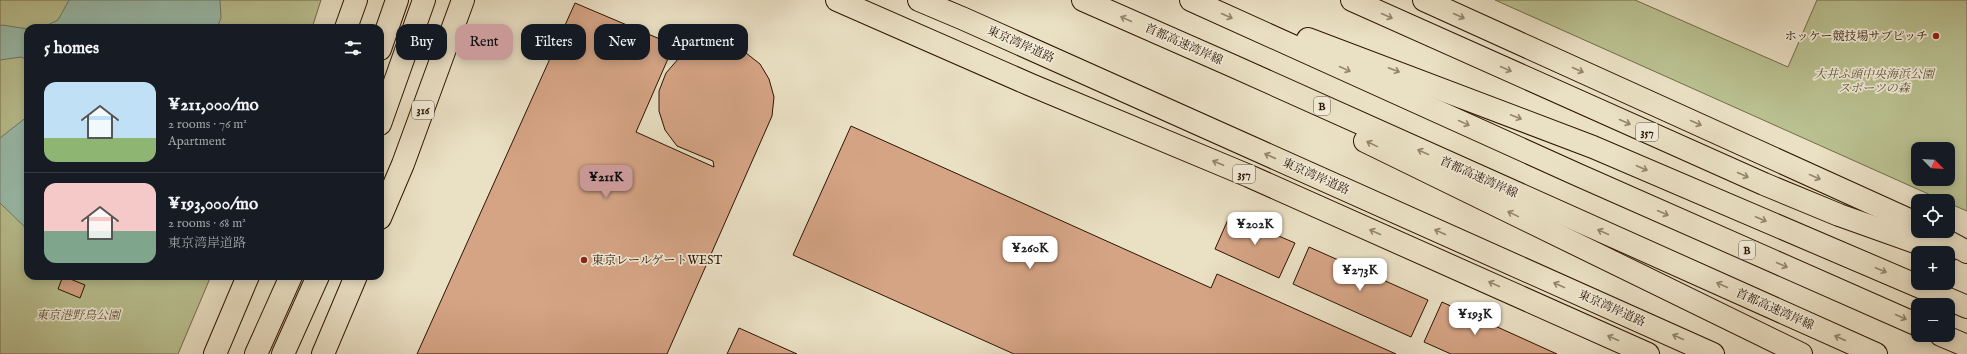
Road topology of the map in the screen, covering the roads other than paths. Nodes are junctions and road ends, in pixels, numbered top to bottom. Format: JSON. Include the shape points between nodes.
{"nodes":[{"id":1,"x":356,"y":0,"type":"edge"},
{"id":2,"x":396,"y":0,"type":"edge"},
{"id":3,"x":424,"y":0,"type":"edge"},
{"id":4,"x":463,"y":0,"type":"edge"},
{"id":5,"x":836,"y":0,"type":"edge"},
{"id":6,"x":919,"y":0,"type":"edge"},
{"id":7,"x":1082,"y":0,"type":"edge"},
{"id":8,"x":1191,"y":0,"type":"edge"},
{"id":9,"x":1352,"y":0,"type":"edge"},
{"id":10,"x":1424,"y":0,"type":"edge"},
{"id":11,"x":347,"y":24,"type":"edge"},
{"id":12,"x":1264,"y":32,"type":"junction"},
{"id":13,"x":384,"y":37,"type":"edge"},
{"id":14,"x":1233,"y":66,"type":"junction"},
{"id":15,"x":384,"y":113,"type":"edge"},
{"id":16,"x":384,"y":209,"type":"edge"},
{"id":17,"x":1911,"y":221,"type":"edge"},
{"id":18,"x":1942,"y":238,"type":"edge"},
{"id":19,"x":1927,"y":246,"type":"edge"},
{"id":20,"x":1967,"y":252,"type":"edge"},
{"id":21,"x":1955,"y":256,"type":"edge"},
{"id":22,"x":1967,"y":260,"type":"edge"},
{"id":23,"x":246,"y":280,"type":"edge"},
{"id":24,"x":289,"y":280,"type":"edge"},
{"id":25,"x":316,"y":280,"type":"edge"},
{"id":26,"x":354,"y":280,"type":"edge"},
{"id":27,"x":1967,"y":307,"type":"edge"},
{"id":28,"x":1911,"y":322,"type":"edge"},
{"id":29,"x":1955,"y":341,"type":"edge"},
{"id":30,"x":1967,"y":346,"type":"edge"},
{"id":31,"x":215,"y":354,"type":"edge"},
{"id":32,"x":256,"y":354,"type":"edge"},
{"id":33,"x":283,"y":354,"type":"edge"},
{"id":34,"x":323,"y":354,"type":"edge"},
{"id":35,"x":1648,"y":354,"type":"edge"},
{"id":36,"x":1713,"y":354,"type":"edge"},
{"id":37,"x":1801,"y":354,"type":"edge"},
{"id":38,"x":1876,"y":354,"type":"edge"}],
"edges":[{"from":1,"to":11,"type":"main road"},
{"from":2,"to":13,"type":"main road"},
{"from":3,"to":15,"type":"main road"},
{"from":4,"to":16,"type":"main road","number":"316"},
{"from":35,"to":5,"type":"main road","number":"357","one_way":true,"via":[[1249,176]]},
{"from":36,"to":6,"type":"main road","name":"東京湾岸道路","number":"357","one_way":true},
{"from":14,"to":7,"type":"main road","name":"首都高速湾岸線","number":"B","one_way":true},
{"from":8,"to":12,"type":"main road","number":"B","one_way":true},
{"from":9,"to":19,"type":"main road","number":"357","one_way":true,"via":[[1764,184],[1839,215]]},
{"from":10,"to":17,"type":"main road","number":"357","one_way":true},
{"from":12,"to":27,"type":"main road","one_way":true,"via":[[1314,40],[1593,147]]},
{"from":12,"to":28,"type":"main road","number":"B","one_way":true,"via":[[1576,174]]},
{"from":37,"to":14,"type":"main road","one_way":true,"via":[[1266,93]]},
{"from":38,"to":14,"type":"main road","name":"首都高速湾岸線","number":"B","one_way":true},
{"from":18,"to":20,"type":"main road"},
{"from":21,"to":22,"type":"main road","number":"357"},
{"from":23,"to":31,"type":"main road"},
{"from":24,"to":32,"type":"main road"},
{"from":25,"to":33,"type":"main road"},
{"from":26,"to":34,"type":"main road"},
{"from":29,"to":30,"type":"main road"}]}
